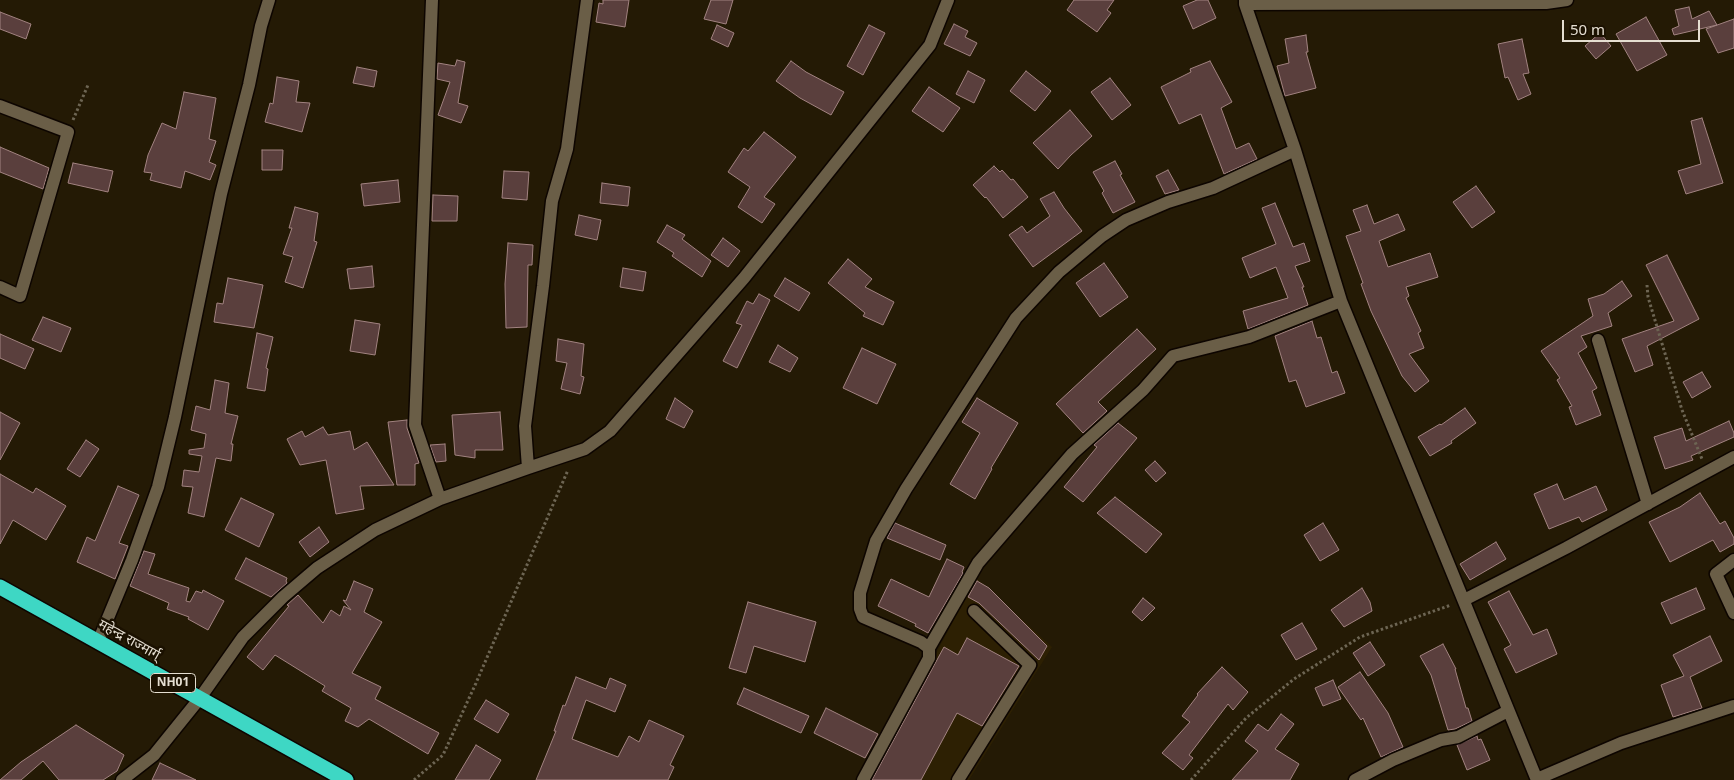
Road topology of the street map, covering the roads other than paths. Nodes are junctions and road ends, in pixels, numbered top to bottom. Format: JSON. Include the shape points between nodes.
{"nodes":[{"id":1,"x":268,"y":0,"type":"edge"},
{"id":2,"x":432,"y":0,"type":"edge"},
{"id":3,"x":587,"y":0,"type":"edge"},
{"id":4,"x":948,"y":0,"type":"edge"},
{"id":5,"x":1567,"y":0,"type":"edge"},
{"id":6,"x":1245,"y":2,"type":"edge"},
{"id":7,"x":0,"y":106,"type":"edge"},
{"id":8,"x":1295,"y":150,"type":"junction"},
{"id":9,"x":0,"y":287,"type":"edge"},
{"id":10,"x":1341,"y":301,"type":"junction"},
{"id":11,"x":1598,"y":340,"type":"dead end"},
{"id":12,"x":1734,"y":457,"type":"edge"},
{"id":13,"x":528,"y":468,"type":"junction"},
{"id":14,"x":440,"y":499,"type":"junction"},
{"id":15,"x":1648,"y":504,"type":"junction"},
{"id":16,"x":1734,"y":560,"type":"edge"},
{"id":17,"x":0,"y":587,"type":"edge"},
{"id":18,"x":1464,"y":600,"type":"junction"},
{"id":19,"x":974,"y":611,"type":"dead end"},
{"id":20,"x":1734,"y":613,"type":"edge"},
{"id":21,"x":98,"y":642,"type":"junction"},
{"id":22,"x":929,"y":648,"type":"junction"},
{"id":23,"x":200,"y":698,"type":"junction"},
{"id":24,"x":1734,"y":706,"type":"edge"},
{"id":25,"x":1508,"y":711,"type":"junction"},
{"id":26,"x":122,"y":780,"type":"edge"},
{"id":27,"x":346,"y":780,"type":"edge"},
{"id":28,"x":863,"y":780,"type":"edge"},
{"id":29,"x":958,"y":780,"type":"edge"},
{"id":30,"x":1355,"y":780,"type":"edge"},
{"id":31,"x":1537,"y":780,"type":"edge"}],
"edges":[{"from":1,"to":21,"type":"street","via":[[221,194],[158,487]]},
{"from":2,"to":14,"type":"street","via":[[415,425]]},
{"from":3,"to":13,"type":"street","via":[[567,149],[552,201],[525,426]]},
{"from":4,"to":13,"type":"street","via":[[930,45],[744,278],[610,431],[585,449]]},
{"from":5,"to":6,"type":"street","via":[[1536,3]]},
{"from":6,"to":8,"type":"street"},
{"from":7,"to":9,"type":"street","via":[[68,132],[20,296]]},
{"from":8,"to":10,"type":"street"},
{"from":8,"to":22,"type":"street","via":[[1213,188],[1126,220],[1059,272],[1016,318],[906,488],[876,541],[860,593],[863,618]]},
{"from":10,"to":18,"type":"street"},
{"from":10,"to":22,"type":"street","via":[[1249,337],[1173,356],[1143,390],[1072,454],[978,563]]},
{"from":11,"to":15,"type":"street"},
{"from":12,"to":15,"type":"street"},
{"from":13,"to":14,"type":"street"},
{"from":14,"to":23,"type":"street","via":[[375,530],[316,568],[243,637]]},
{"from":15,"to":18,"type":"street"},
{"from":16,"to":20,"type":"street","via":[[1716,574]]},
{"from":17,"to":21,"type":"highway","name":"महेन्द्र राज्मार्ग्","number":"NH01"},
{"from":18,"to":25,"type":"street"},
{"from":19,"to":29,"type":"street","via":[[1030,665]]},
{"from":21,"to":23,"type":"highway","name":"महेन्द्र राज्मार्ग्","number":"NH01"},
{"from":22,"to":28,"type":"street","via":[[929,658]]},
{"from":23,"to":26,"type":"street","via":[[154,755]]},
{"from":23,"to":27,"type":"highway","name":"महेन्द्र राज्मार्ग्","number":"NH01"},
{"from":24,"to":31,"type":"street","via":[[1621,744]]},
{"from":25,"to":30,"type":"street","via":[[1458,737],[1441,740],[1393,760]]},
{"from":25,"to":31,"type":"street"}]}
